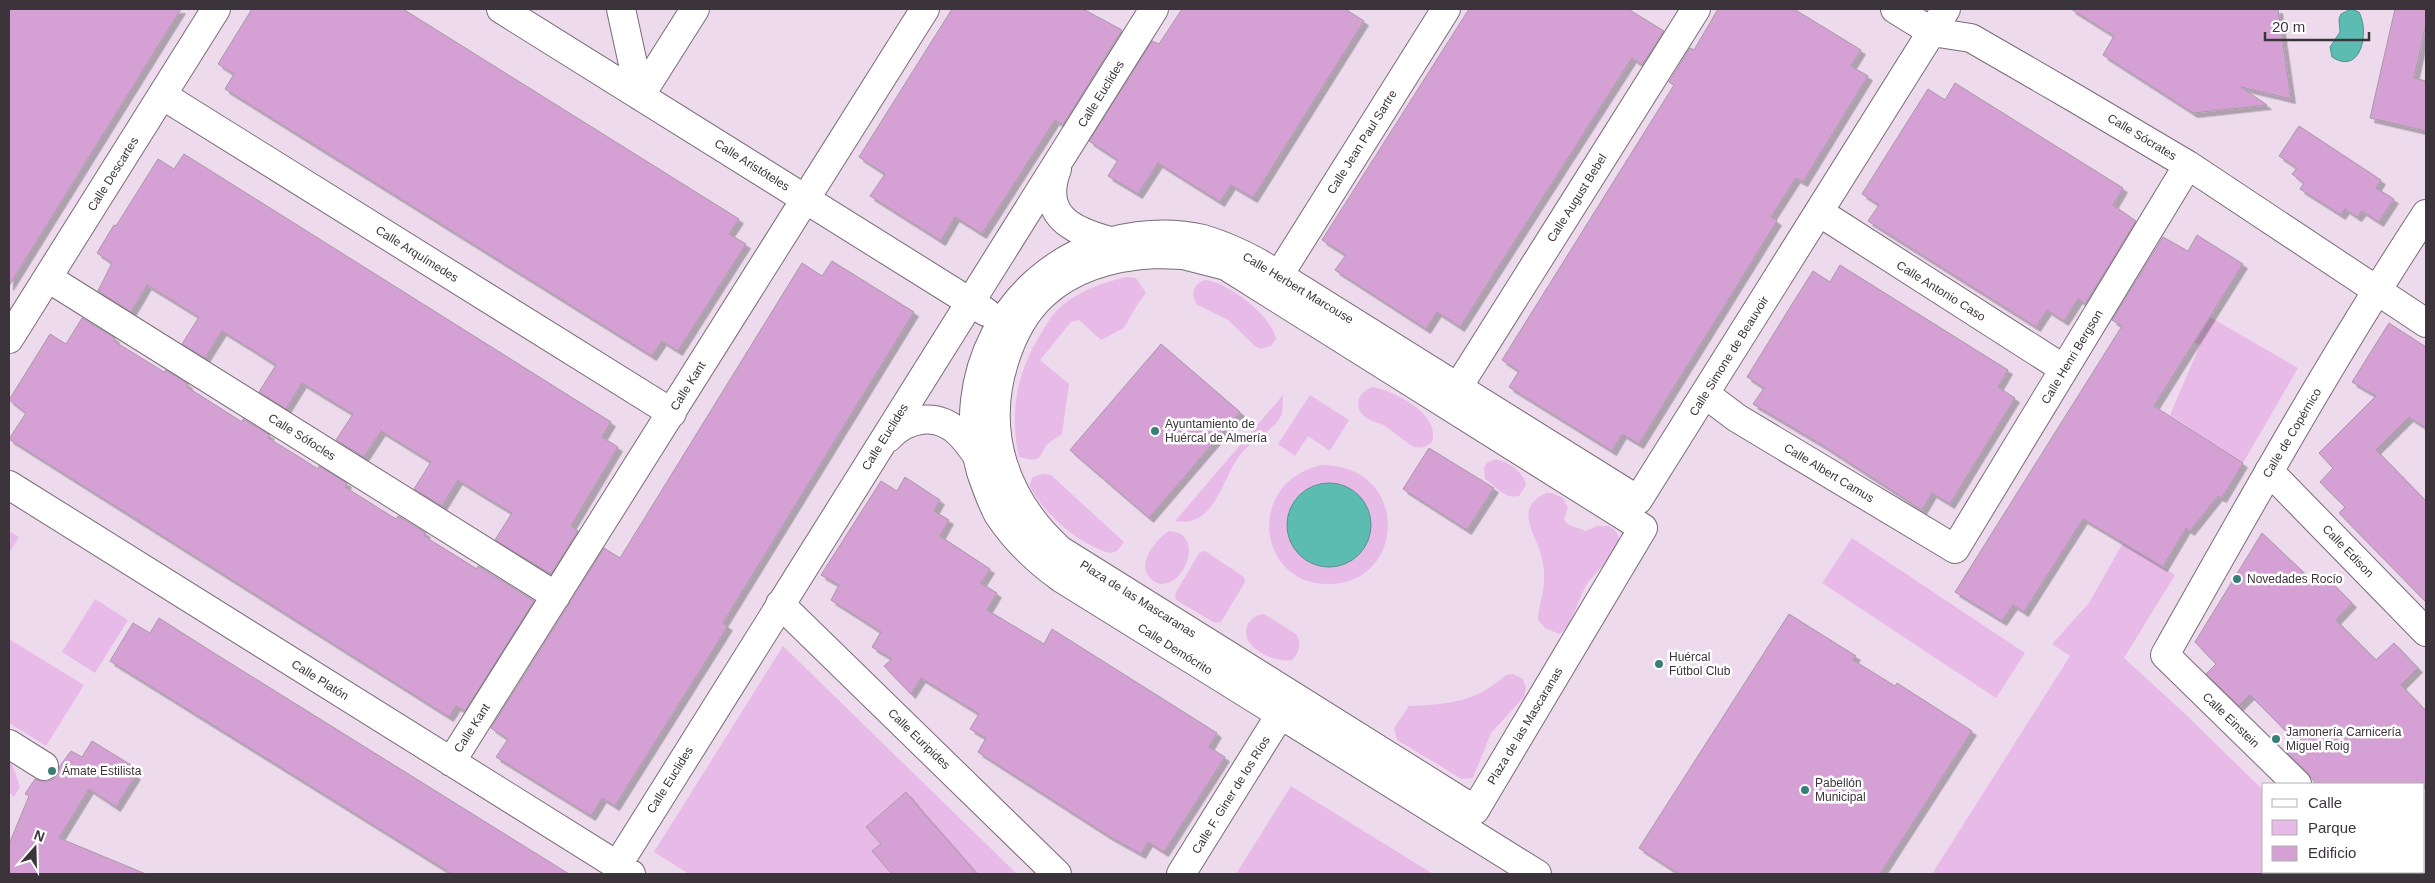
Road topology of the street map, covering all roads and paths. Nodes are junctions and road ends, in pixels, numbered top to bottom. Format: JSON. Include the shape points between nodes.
{"nodes":[{"id":1,"x":216,"y":9,"type":"edge"},
{"id":2,"x":501,"y":9,"type":"edge"},
{"id":3,"x":621,"y":9,"type":"edge"},
{"id":4,"x":695,"y":9,"type":"edge"},
{"id":5,"x":925,"y":9,"type":"edge"},
{"id":6,"x":1154,"y":9,"type":"edge"},
{"id":7,"x":1446,"y":9,"type":"edge"},
{"id":8,"x":1696,"y":9,"type":"edge"},
{"id":9,"x":1895,"y":9,"type":"edge"},
{"id":10,"x":1946,"y":9,"type":"edge"},
{"id":11,"x":1932,"y":32,"type":"junction"},
{"id":12,"x":162,"y":95,"type":"junction"},
{"id":13,"x":640,"y":96,"type":"junction"},
{"id":14,"x":1062,"y":156,"type":"junction"},
{"id":15,"x":2188,"y":165,"type":"junction"},
{"id":16,"x":806,"y":199,"type":"junction"},
{"id":17,"x":1818,"y":212,"type":"junction"},
{"id":18,"x":2426,"y":214,"type":"edge"},
{"id":19,"x":1110,"y":241,"type":"junction"},
{"id":20,"x":1279,"y":275,"type":"junction"},
{"id":21,"x":48,"y":278,"type":"junction"},
{"id":22,"x":1060,"y":282,"type":"joint"},
{"id":23,"x":2376,"y":291,"type":"junction"},
{"id":24,"x":970,"y":302,"type":"junction"},
{"id":25,"x":1002,"y":322,"type":"junction"},
{"id":26,"x":2426,"y":323,"type":"edge"},
{"id":27,"x":9,"y":339,"type":"edge"},
{"id":28,"x":2064,"y":369,"type":"junction"},
{"id":29,"x":1458,"y":387,"type":"junction"},
{"id":30,"x":1705,"y":394,"type":"junction"},
{"id":31,"x":672,"y":413,"type":"junction"},
{"id":32,"x":878,"y":450,"type":"junction"},
{"id":33,"x":976,"y":454,"type":"junction"},
{"id":34,"x":2269,"y":470,"type":"junction"},
{"id":35,"x":9,"y":486,"type":"edge"},
{"id":36,"x":1955,"y":549,"type":"joint"},
{"id":37,"x":556,"y":596,"type":"junction"},
{"id":38,"x":780,"y":604,"type":"junction"},
{"id":39,"x":2426,"y":632,"type":"edge"},
{"id":40,"x":2165,"y":655,"type":"joint"},
{"id":41,"x":1280,"y":716,"type":"junction"},
{"id":42,"x":9,"y":744,"type":"edge"},
{"id":43,"x":451,"y":762,"type":"junction"},
{"id":44,"x":44,"y":766,"type":"dead end"},
{"id":45,"x":2296,"y":783,"type":"edge"},
{"id":46,"x":624,"y":870,"type":"edge"},
{"id":47,"x":1057,"y":874,"type":"edge"},
{"id":48,"x":1181,"y":874,"type":"edge"},
{"id":49,"x":1537,"y":874,"type":"edge"}],
"edges":[{"from":1,"to":12,"type":"street","name":"Calle Descartes"},
{"from":2,"to":13,"type":"street","name":"Calle Aristóteles"},
{"from":3,"to":13,"type":"street"},
{"from":4,"to":13,"type":"street"},
{"from":5,"to":16,"type":"street","name":"Calle Kant"},
{"from":6,"to":14,"type":"street","name":"Calle Euclides"},
{"from":7,"to":20,"type":"street","name":"Calle Jean Paul Sartre"},
{"from":8,"to":29,"type":"street","name":"Calle August Bebel"},
{"from":9,"to":11,"type":"street","name":"Calle Sócrates"},
{"from":10,"to":11,"type":"street","name":"Calle Simone de Beauvoir"},
{"from":11,"to":15,"type":"street","name":"Calle Sócrates","via":[[1971,38]]},
{"from":11,"to":17,"type":"street","name":"Calle Simone de Beauvoir"},
{"from":12,"to":21,"type":"street","name":"Calle Descartes"},
{"from":12,"to":31,"type":"street","name":"Calle Arquímedes"},
{"from":13,"to":16,"type":"street","name":"Calle Aristóteles"},
{"from":14,"to":19,"type":"street","via":[[1052,189],[1060,217],[1084,234]]},
{"from":14,"to":24,"type":"street","name":"Calle Euclides"},
{"from":15,"to":23,"type":"street","name":"Calle Sócrates"},
{"from":15,"to":28,"type":"street","name":"Calle Henri Bergson"},
{"from":16,"to":24,"type":"street","name":"Calle Aristóteles"},
{"from":16,"to":31,"type":"street","name":"Calle Kant"},
{"from":17,"to":28,"type":"street","name":"Calle Antonio Caso"},
{"from":17,"to":30,"type":"street","name":"Calle Simone de Beauvoir"},
{"from":18,"to":23,"type":"street","name":"Calle de Copérnico"},
{"from":19,"to":20,"type":"street","name":"Calle Herbert Marcouse","via":[[1141,235],[1202,239],[1232,248]]},
{"from":19,"to":25,"type":"street","name":"Calle Herbert Marcouse","via":[[1081,251],[1054,267],[1030,286]]},
{"from":20,"to":29,"type":"street","name":"Calle Herbert Marcouse"},
{"from":21,"to":27,"type":"street","name":"Calle Descartes"},
{"from":21,"to":37,"type":"street","name":"Calle Sófocles"},
{"from":22,"to":22,"type":"street","name":"Plaza de las Mascaranas","via":[[1089,267],[1132,255],[1183,255],[1226,266],[1643,528],[1475,810],[1060,550],[1028,515],[1016,497],[996,438],[996,398],[1012,338],[1037,301]]},
{"from":23,"to":26,"type":"street","name":"Calle Sócrates"},
{"from":23,"to":34,"type":"street","name":"Calle de Copérnico"},
{"from":24,"to":25,"type":"street","name":"Calle Aristóteles"},
{"from":24,"to":32,"type":"street","name":"Calle Euclides"},
{"from":25,"to":33,"type":"street","name":"Calle Demócrito","via":[[982,363],[975,394]]},
{"from":28,"to":36,"type":"street","name":"Calle Henri Bergson"},
{"from":29,"to":30,"type":"street","name":"Calle Simone de Beauvoir","via":[[1638,500]]},
{"from":30,"to":36,"type":"street","name":"Calle Albert Camus","via":[[1737,418]]},
{"from":31,"to":37,"type":"street","name":"Calle Kant"},
{"from":32,"to":33,"type":"street","via":[[904,424],[933,420],[947,424],[959,433]]},
{"from":32,"to":38,"type":"street","name":"Calle Euclides"},
{"from":33,"to":41,"type":"street","name":"Calle Demócrito","via":[[986,488],[998,512],[1015,538],[1036,560]]},
{"from":34,"to":39,"type":"street","name":"Calle Edison"},
{"from":34,"to":40,"type":"street","name":"Calle de Copérnico"},
{"from":35,"to":43,"type":"street","name":"Calle Platón"},
{"from":37,"to":43,"type":"street","name":"Calle Kant"},
{"from":38,"to":46,"type":"street","name":"Calle Euclides"},
{"from":38,"to":47,"type":"street","name":"Calle Euripides"},
{"from":40,"to":45,"type":"street","name":"Calle Einstein"},
{"from":41,"to":48,"type":"street","name":"Calle F. Giner de los Ríos"},
{"from":41,"to":49,"type":"street","name":"Calle Demócrito"},
{"from":42,"to":44,"type":"street"},
{"from":43,"to":46,"type":"street","name":"Calle Platón"}]}
